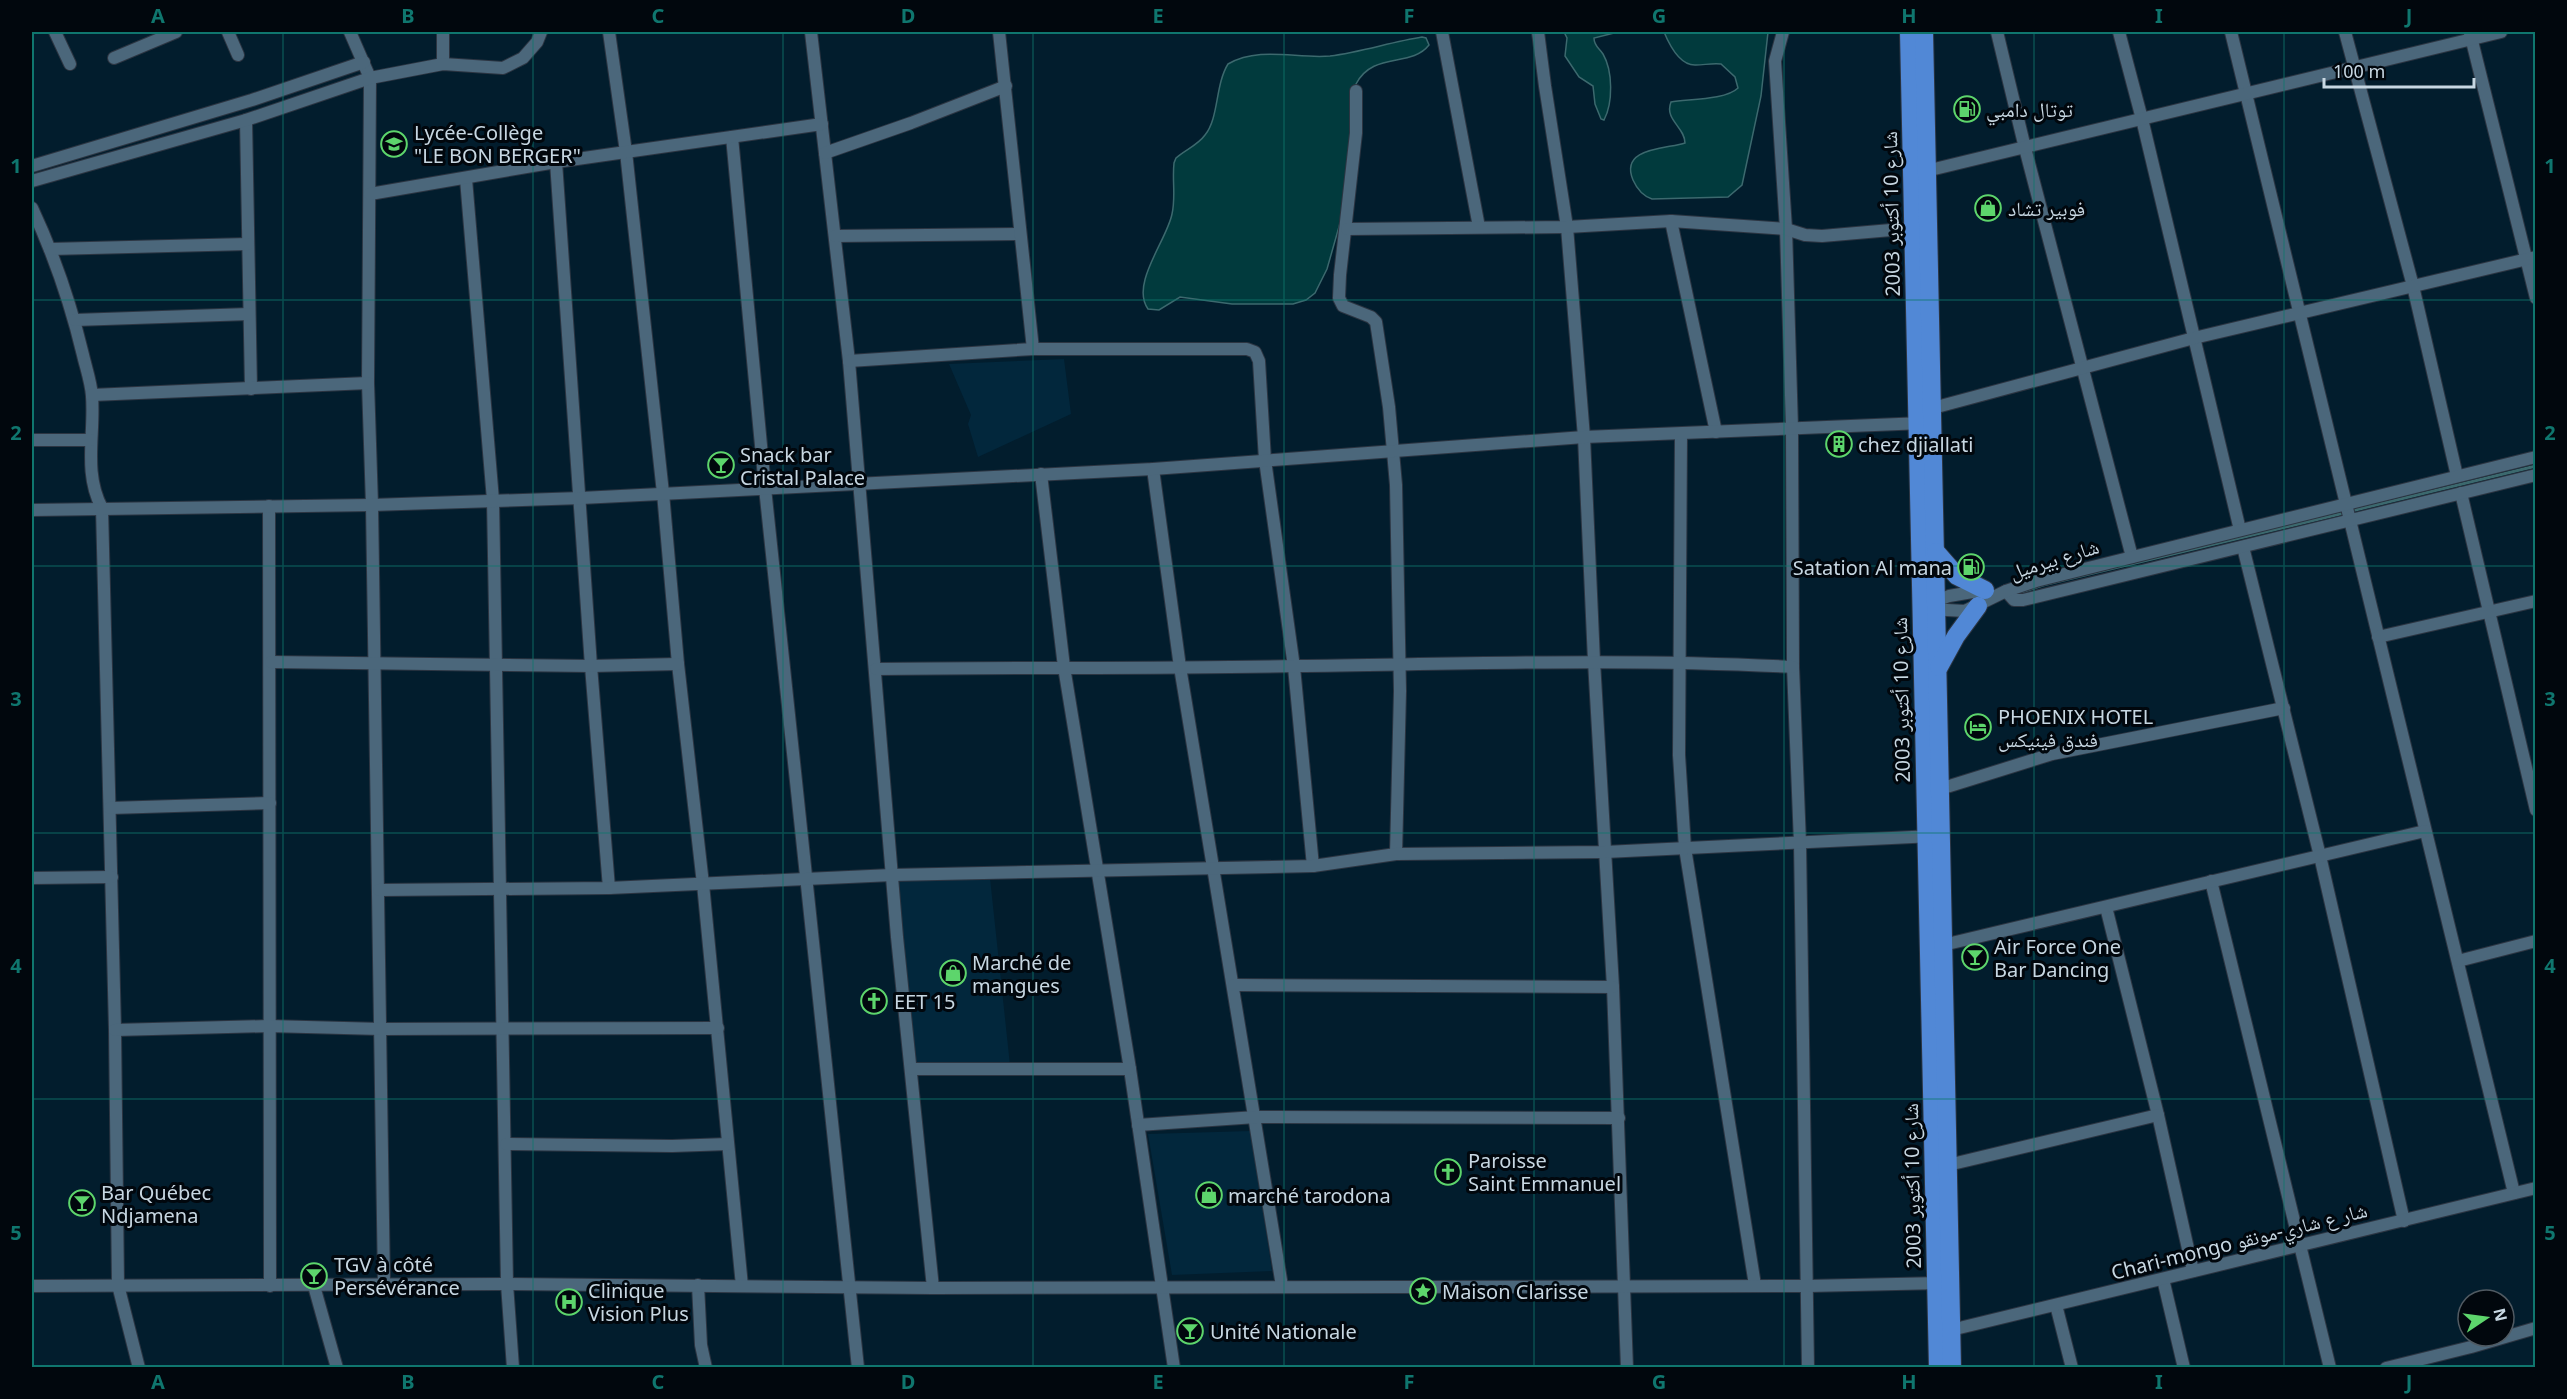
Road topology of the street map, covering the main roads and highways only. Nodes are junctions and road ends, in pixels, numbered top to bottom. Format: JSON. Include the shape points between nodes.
{"nodes":[{"id":1,"x":1909,"y":32,"type":"edge"},
{"id":2,"x":1924,"y":32,"type":"edge"},
{"id":3,"x":1921,"y":173,"type":"junction"},
{"id":4,"x":1928,"y":418,"type":"junction"},
{"id":5,"x":1936,"y":552,"type":"junction"},
{"id":6,"x":1930,"y":606,"type":"junction"},
{"id":7,"x":1939,"y":669,"type":"junction"},
{"id":8,"x":1934,"y":836,"type":"junction"},
{"id":9,"x":1943,"y":1283,"type":"junction"},
{"id":10,"x":1938,"y":1368,"type":"edge"},
{"id":11,"x":1952,"y":1368,"type":"edge"}],
"edges":[{"from":1,"to":3,"type":"highway","name":"شارع 10 أكتوبر 2003"},
{"from":2,"to":3,"type":"highway","name":"شارع 10 أكتوبر 2003"},
{"from":3,"to":4,"type":"highway","name":"شارع 10 أكتوبر 2003"},
{"from":3,"to":4,"type":"highway","name":"شارع 10 أكتوبر 2003","via":[[1914,228]]},
{"from":4,"to":5,"type":"highway","name":"شارع 10 أكتوبر 2003"},
{"from":4,"to":6,"type":"highway","name":"شارع 10 أكتوبر 2003"},
{"from":5,"to":6,"type":"highway","name":"شارع 10 أكتوبر 2003"},
{"from":5,"to":7,"type":"highway","via":[[1981,598]]},
{"from":6,"to":7,"type":"highway","name":"شارع 10 أكتوبر 2003"},
{"from":6,"to":8,"type":"highway","name":"شارع 10 أكتوبر 2003"},
{"from":7,"to":8,"type":"highway","name":"شارع 10 أكتوبر 2003","via":[[1940,789]]},
{"from":8,"to":9,"type":"highway","name":"شارع 10 أكتوبر 2003"},
{"from":8,"to":9,"type":"highway","name":"شارع 10 أكتوبر 2003","via":[[1943,945],[1948,1165]]},
{"from":9,"to":10,"type":"highway","name":"شارع 10 أكتوبر 2003"},
{"from":9,"to":11,"type":"highway","name":"شارع 10 أكتوبر 2003","via":[[1951,1330]]}]}
